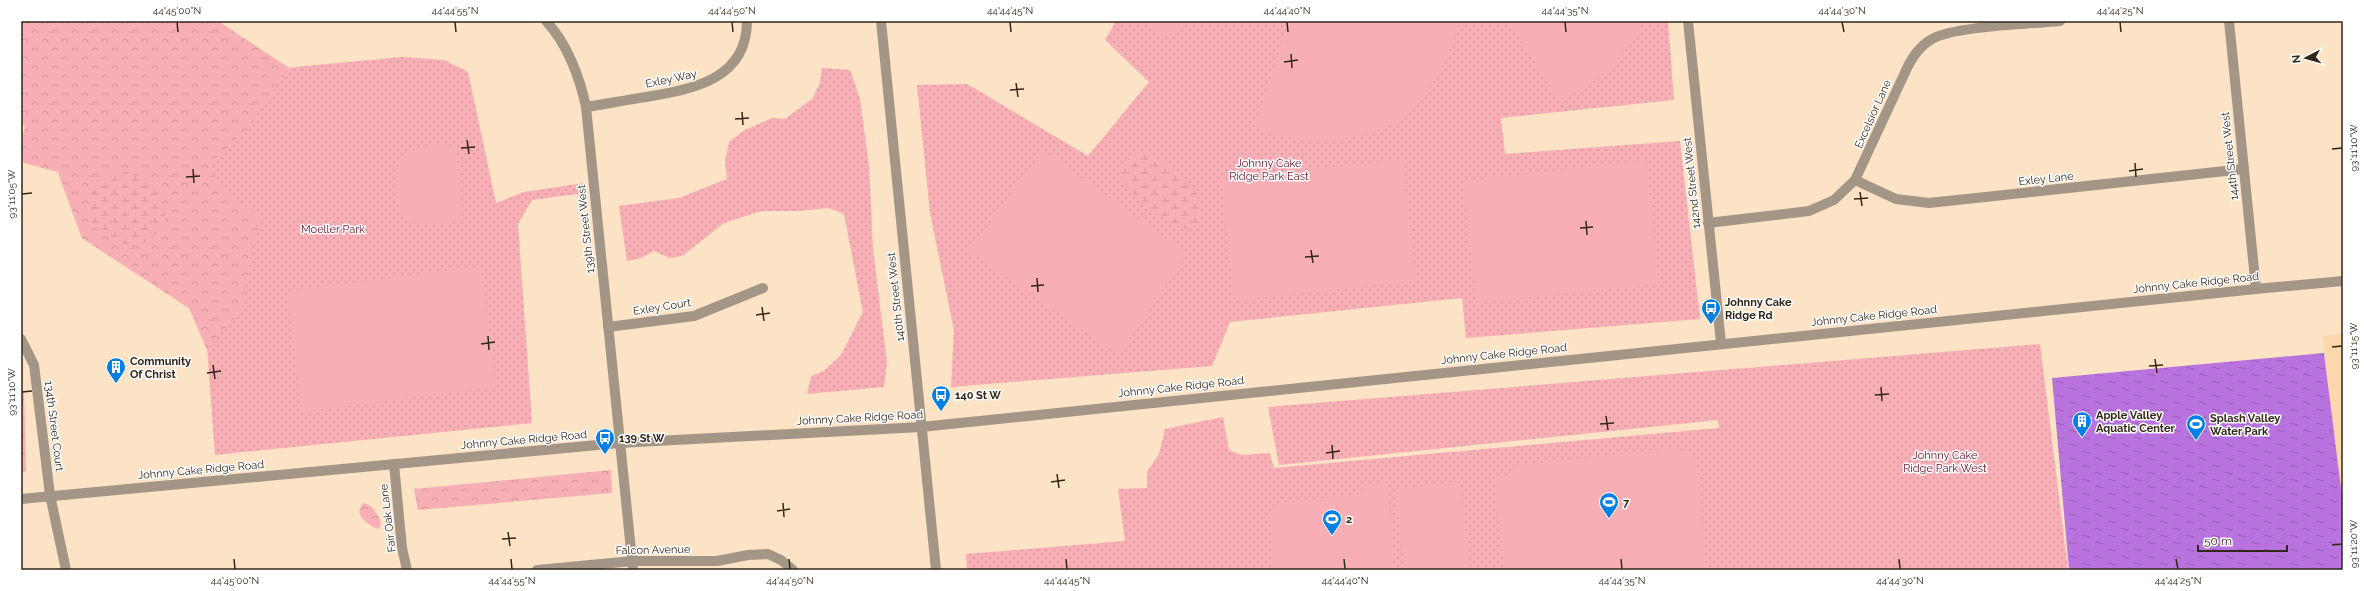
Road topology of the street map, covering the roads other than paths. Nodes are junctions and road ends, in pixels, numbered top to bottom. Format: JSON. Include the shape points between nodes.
{"nodes":[{"id":1,"x":546,"y":21,"type":"edge"},
{"id":2,"x":747,"y":21,"type":"edge"},
{"id":3,"x":881,"y":21,"type":"edge"},
{"id":4,"x":1688,"y":21,"type":"edge"},
{"id":5,"x":2060,"y":21,"type":"edge"},
{"id":6,"x":2228,"y":21,"type":"edge"},
{"id":7,"x":586,"y":107,"type":"junction"},
{"id":8,"x":2244,"y":169,"type":"junction"},
{"id":9,"x":1855,"y":180,"type":"junction"},
{"id":10,"x":1708,"y":223,"type":"junction"},
{"id":11,"x":2343,"y":282,"type":"edge"},
{"id":12,"x":763,"y":288,"type":"dead end"},
{"id":13,"x":2256,"y":289,"type":"junction"},
{"id":14,"x":608,"y":328,"type":"junction"},
{"id":15,"x":21,"y":339,"type":"edge"},
{"id":16,"x":1721,"y":343,"type":"junction"},
{"id":17,"x":921,"y":427,"type":"junction"},
{"id":18,"x":619,"y":443,"type":"junction"},
{"id":19,"x":394,"y":464,"type":"junction"},
{"id":20,"x":50,"y":496,"type":"junction"},
{"id":21,"x":21,"y":499,"type":"edge"},
{"id":22,"x":633,"y":565,"type":"edge"},
{"id":23,"x":66,"y":570,"type":"edge"},
{"id":24,"x":407,"y":570,"type":"edge"},
{"id":25,"x":537,"y":570,"type":"edge"},
{"id":26,"x":793,"y":570,"type":"edge"},
{"id":27,"x":936,"y":570,"type":"edge"}],
"edges":[{"from":1,"to":7,"type":"street","name":"139th Street West","via":[[568,54]]},
{"from":2,"to":7,"type":"street","name":"Exley Way","via":[[746,35],[736,58],[729,68],[705,84],[672,93]]},
{"from":3,"to":17,"type":"street","name":"140th Street West"},
{"from":4,"to":10,"type":"street","name":"142nd Street West"},
{"from":5,"to":9,"type":"street","name":"Excelsior Lane","via":[[1949,33],[1922,46],[1908,66]]},
{"from":6,"to":8,"type":"street","name":"144th Street West"},
{"from":7,"to":14,"type":"street","name":"139th Street West"},
{"from":8,"to":9,"type":"street","name":"Exley Lane","via":[[1936,203],[1896,199]]},
{"from":8,"to":13,"type":"street","name":"144th Street West"},
{"from":9,"to":10,"type":"street","name":"Excelsior Lane","via":[[1834,200],[1809,211]]},
{"from":10,"to":16,"type":"street","name":"142nd Street West"},
{"from":11,"to":13,"type":"street","name":"Johnny Cake Ridge Road"},
{"from":12,"to":14,"type":"street","name":"Exley Court","via":[[694,316]]},
{"from":13,"to":16,"type":"street","name":"Johnny Cake Ridge Road"},
{"from":14,"to":18,"type":"street","name":"139th Street West"},
{"from":15,"to":20,"type":"street","name":"134th Street Court","via":[[34,365]]},
{"from":16,"to":17,"type":"street","name":"Johnny Cake Ridge Road"},
{"from":17,"to":18,"type":"street","name":"Johnny Cake Ridge Road"},
{"from":17,"to":27,"type":"street","name":"140th Street West"},
{"from":18,"to":19,"type":"street","name":"Johnny Cake Ridge Road"},
{"from":18,"to":22,"type":"street","name":"139th Street West"},
{"from":19,"to":20,"type":"street","name":"Johnny Cake Ridge Road"},
{"from":19,"to":24,"type":"street","name":"Fair Oak Lane","via":[[402,548]]},
{"from":20,"to":21,"type":"street","name":"Johnny Cake Ridge Road"},
{"from":20,"to":23,"type":"street","name":"134th Street Court"},
{"from":22,"to":25,"type":"street","name":"Falcon Avenue"},
{"from":22,"to":26,"type":"street","name":"Falcon Avenue","via":[[717,561],[748,554],[768,554]]}]}
